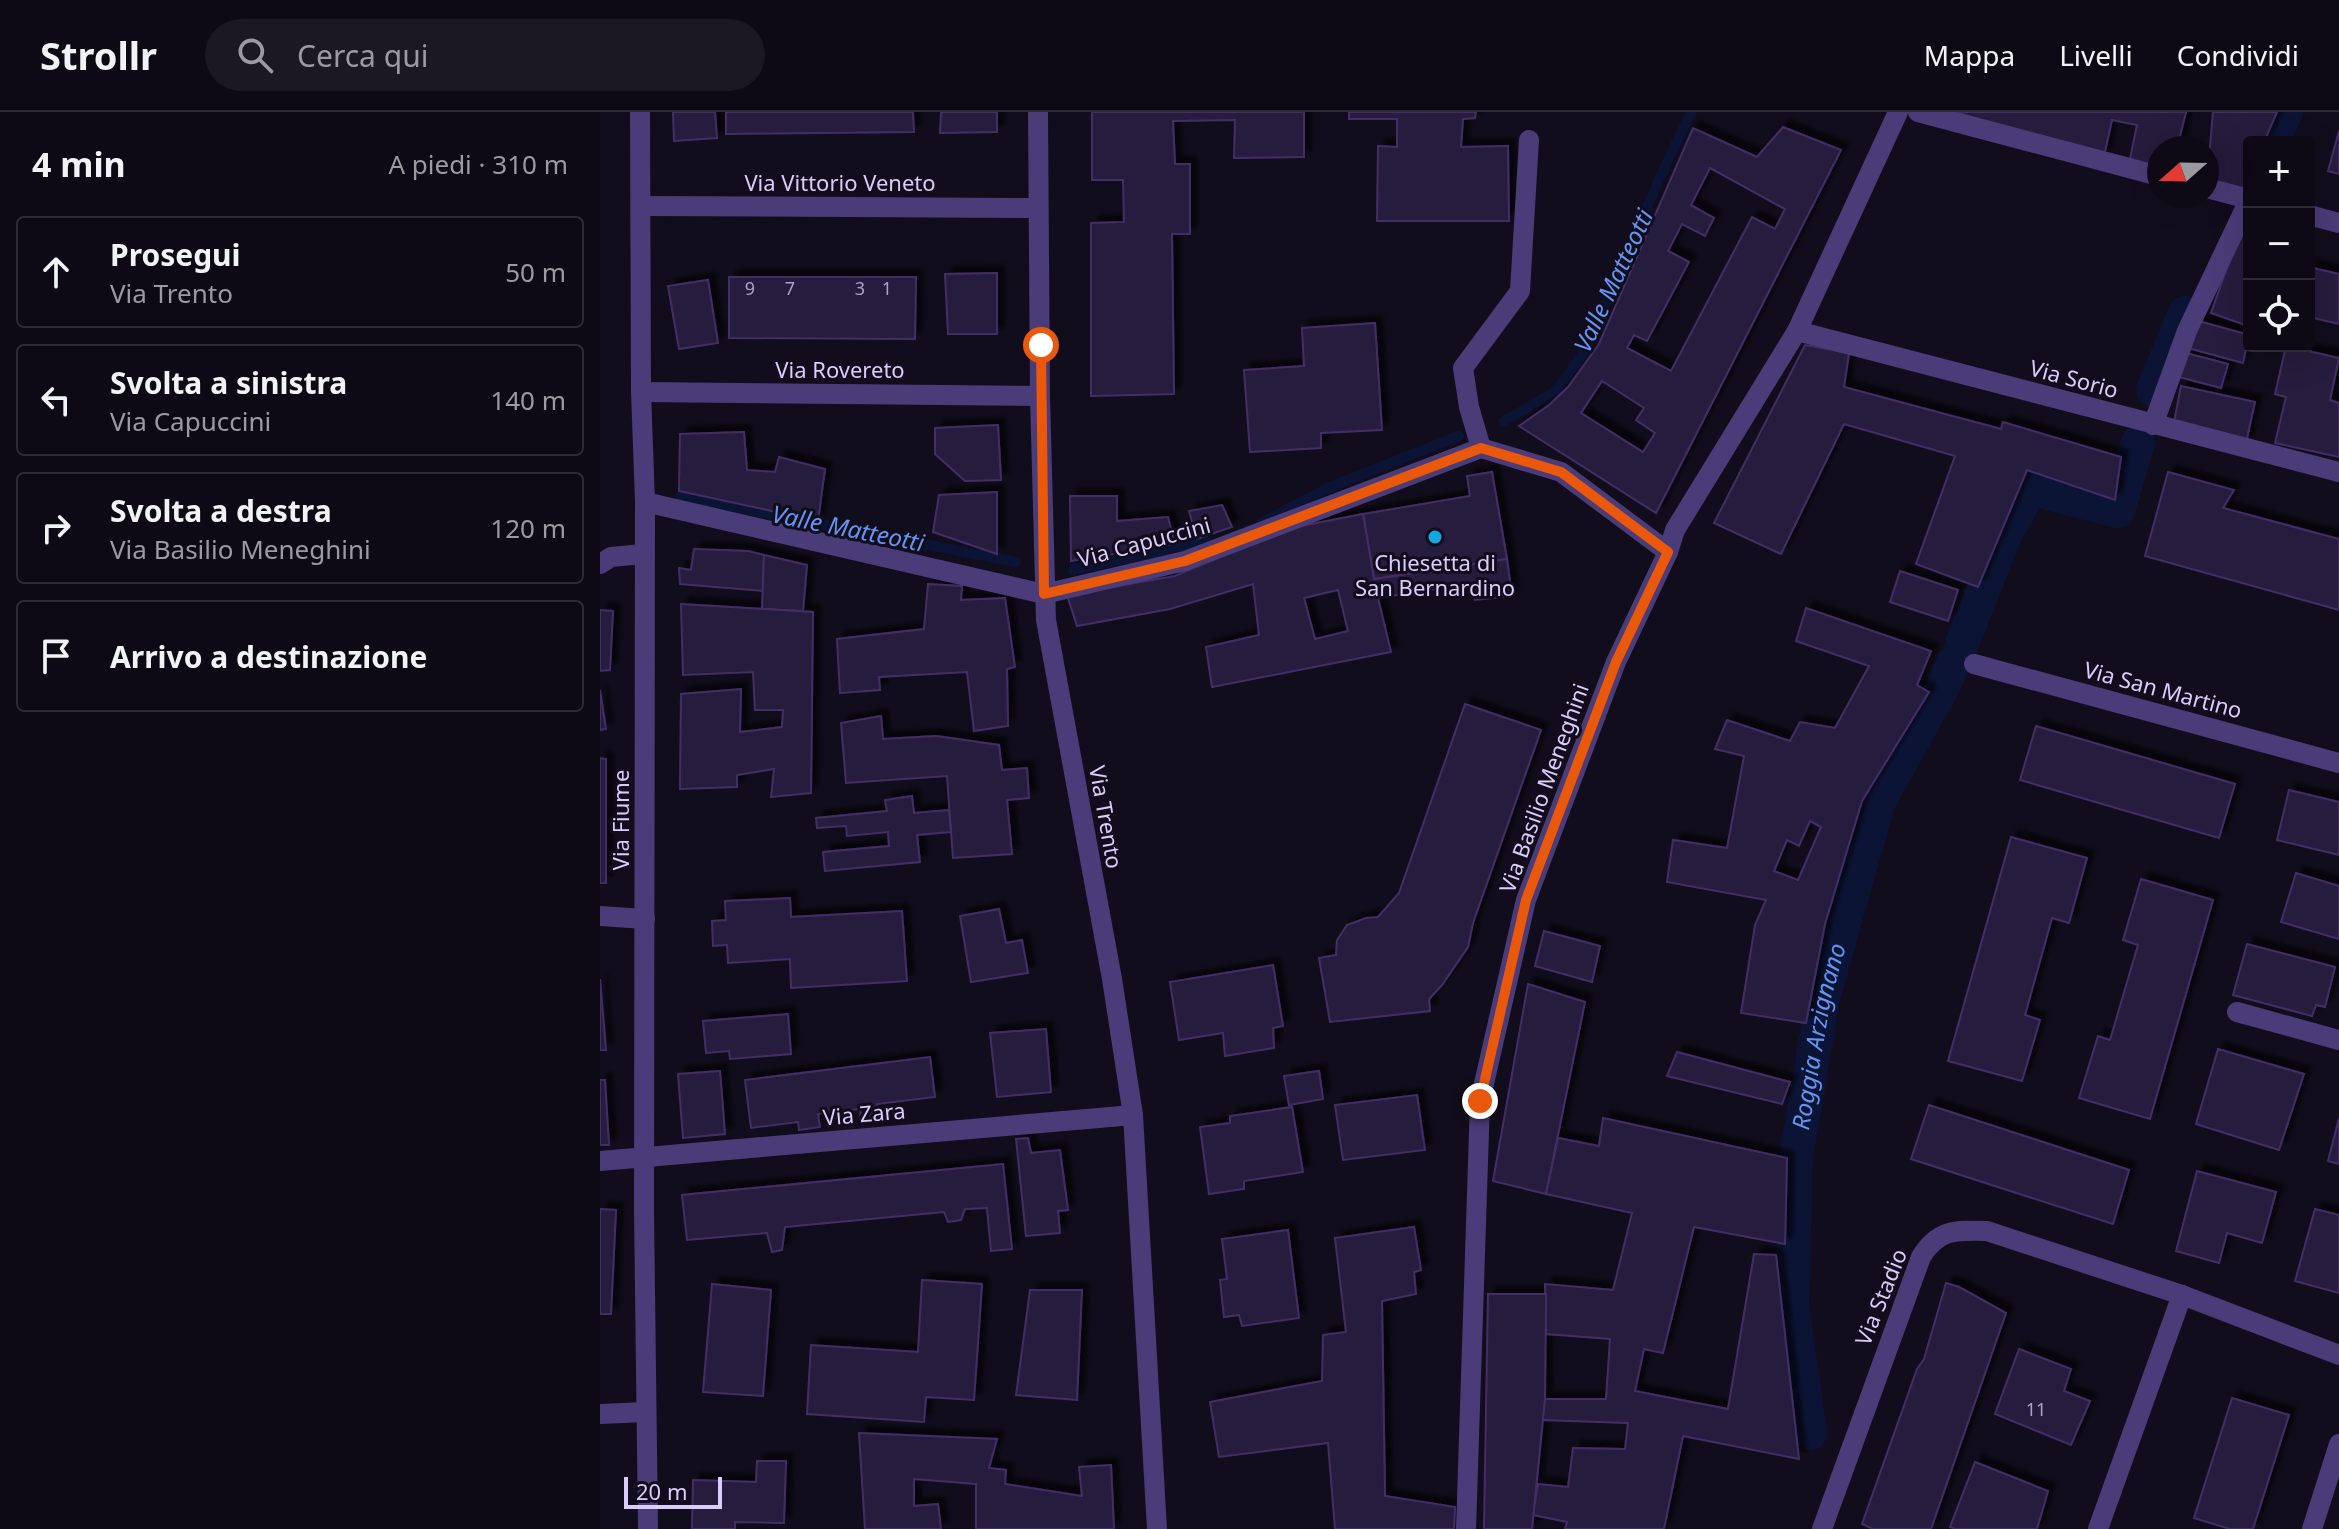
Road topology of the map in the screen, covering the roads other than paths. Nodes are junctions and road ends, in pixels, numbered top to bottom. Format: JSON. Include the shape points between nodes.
{"nodes":[{"id":1,"x":640,"y":112,"type":"edge"},
{"id":2,"x":1038,"y":112,"type":"edge"},
{"id":3,"x":1898,"y":112,"type":"edge"},
{"id":4,"x":1918,"y":112,"type":"edge"},
{"id":5,"x":1529,"y":140,"type":"dead end"},
{"id":6,"x":2147,"y":173,"type":"edge"},
{"id":7,"x":2219,"y":191,"type":"edge"},
{"id":8,"x":2243,"y":198,"type":"edge"},
{"id":9,"x":642,"y":206,"type":"junction"},
{"id":10,"x":1038,"y":208,"type":"junction"},
{"id":11,"x":2245,"y":208,"type":"edge"},
{"id":12,"x":2315,"y":217,"type":"edge"},
{"id":13,"x":2339,"y":223,"type":"edge"},
{"id":14,"x":1797,"y":331,"type":"junction"},
{"id":15,"x":641,"y":392,"type":"junction"},
{"id":16,"x":1040,"y":396,"type":"junction"},
{"id":17,"x":2153,"y":425,"type":"junction"},
{"id":18,"x":1481,"y":448,"type":"junction"},
{"id":19,"x":2339,"y":472,"type":"edge"},
{"id":20,"x":645,"y":502,"type":"junction"},
{"id":21,"x":1668,"y":552,"type":"junction"},
{"id":22,"x":643,"y":554,"type":"junction"},
{"id":23,"x":600,"y":564,"type":"edge"},
{"id":24,"x":1044,"y":594,"type":"junction"},
{"id":25,"x":1974,"y":664,"type":"dead end"},
{"id":26,"x":2339,"y":763,"type":"edge"},
{"id":27,"x":600,"y":916,"type":"edge"},
{"id":28,"x":645,"y":919,"type":"junction"},
{"id":29,"x":2237,"y":1012,"type":"dead end"},
{"id":30,"x":2339,"y":1040,"type":"edge"},
{"id":31,"x":1133,"y":1115,"type":"junction"},
{"id":32,"x":646,"y":1157,"type":"junction"},
{"id":33,"x":600,"y":1161,"type":"edge"},
{"id":34,"x":2182,"y":1295,"type":"junction"},
{"id":35,"x":2339,"y":1355,"type":"edge"},
{"id":36,"x":646,"y":1412,"type":"junction"},
{"id":37,"x":600,"y":1414,"type":"edge"},
{"id":38,"x":2339,"y":1444,"type":"edge"},
{"id":39,"x":2339,"y":1520,"type":"edge"},
{"id":40,"x":2315,"y":1521,"type":"edge"},
{"id":41,"x":648,"y":1529,"type":"edge"},
{"id":42,"x":1157,"y":1529,"type":"edge"},
{"id":43,"x":1466,"y":1529,"type":"edge"},
{"id":44,"x":1822,"y":1529,"type":"edge"},
{"id":45,"x":2098,"y":1529,"type":"edge"}],
"edges":[{"from":1,"to":9,"type":"street","name":"Via Fiume"},
{"from":2,"to":10,"type":"street","name":"Via Trento"},
{"from":3,"to":14,"type":"street","name":"Via Basilio Meneghini"},
{"from":4,"to":6,"type":"street"},
{"from":5,"to":18,"type":"street","via":[[1520,291],[1463,368]]},
{"from":7,"to":8,"type":"street"},
{"from":9,"to":10,"type":"street","name":"Via Vittorio Veneto"},
{"from":9,"to":15,"type":"street","name":"Via Fiume"},
{"from":10,"to":16,"type":"street","name":"Via Trento"},
{"from":11,"to":17,"type":"street","via":[[2187,331]]},
{"from":12,"to":13,"type":"street"},
{"from":14,"to":17,"type":"street","name":"Via Sorio"},
{"from":14,"to":21,"type":"street","name":"Via Basilio Meneghini","via":[[1675,530]]},
{"from":15,"to":16,"type":"street","name":"Via Rovereto"},
{"from":15,"to":20,"type":"street","name":"Via Fiume"},
{"from":16,"to":24,"type":"street","name":"Via Trento"},
{"from":17,"to":19,"type":"street","name":"Via Sorio"},
{"from":18,"to":21,"type":"street","via":[[1561,472]]},
{"from":18,"to":24,"type":"street","name":"Via Capuccini","via":[[1185,561]]},
{"from":20,"to":22,"type":"street","name":"Via Fiume"},
{"from":20,"to":24,"type":"street","name":"Via Capuccini"},
{"from":21,"to":43,"type":"street","name":"Via Basilio Meneghini","via":[[1616,662],[1526,900],[1480,1101]]},
{"from":22,"to":23,"type":"street","via":[[611,557]]},
{"from":22,"to":28,"type":"street","name":"Via Fiume"},
{"from":24,"to":31,"type":"street","name":"Via Trento"},
{"from":25,"to":26,"type":"street","name":"Via San Martino"},
{"from":27,"to":28,"type":"street"},
{"from":28,"to":32,"type":"street","name":"Via Fiume"},
{"from":29,"to":30,"type":"street"},
{"from":31,"to":32,"type":"street","name":"Via Zara"},
{"from":31,"to":42,"type":"street","name":"Via Trento"},
{"from":32,"to":33,"type":"street","name":"Via Zara"},
{"from":32,"to":36,"type":"street","name":"Via Fiume"},
{"from":34,"to":35,"type":"street","name":"Via Stadio"},
{"from":34,"to":44,"type":"street","name":"Via Stadio","via":[[1987,1231],[1963,1230],[1931,1241]]},
{"from":34,"to":45,"type":"street"},
{"from":36,"to":37,"type":"street"},
{"from":36,"to":41,"type":"street","name":"Via Fiume"},
{"from":38,"to":40,"type":"street"},
{"from":39,"to":40,"type":"street"}]}
